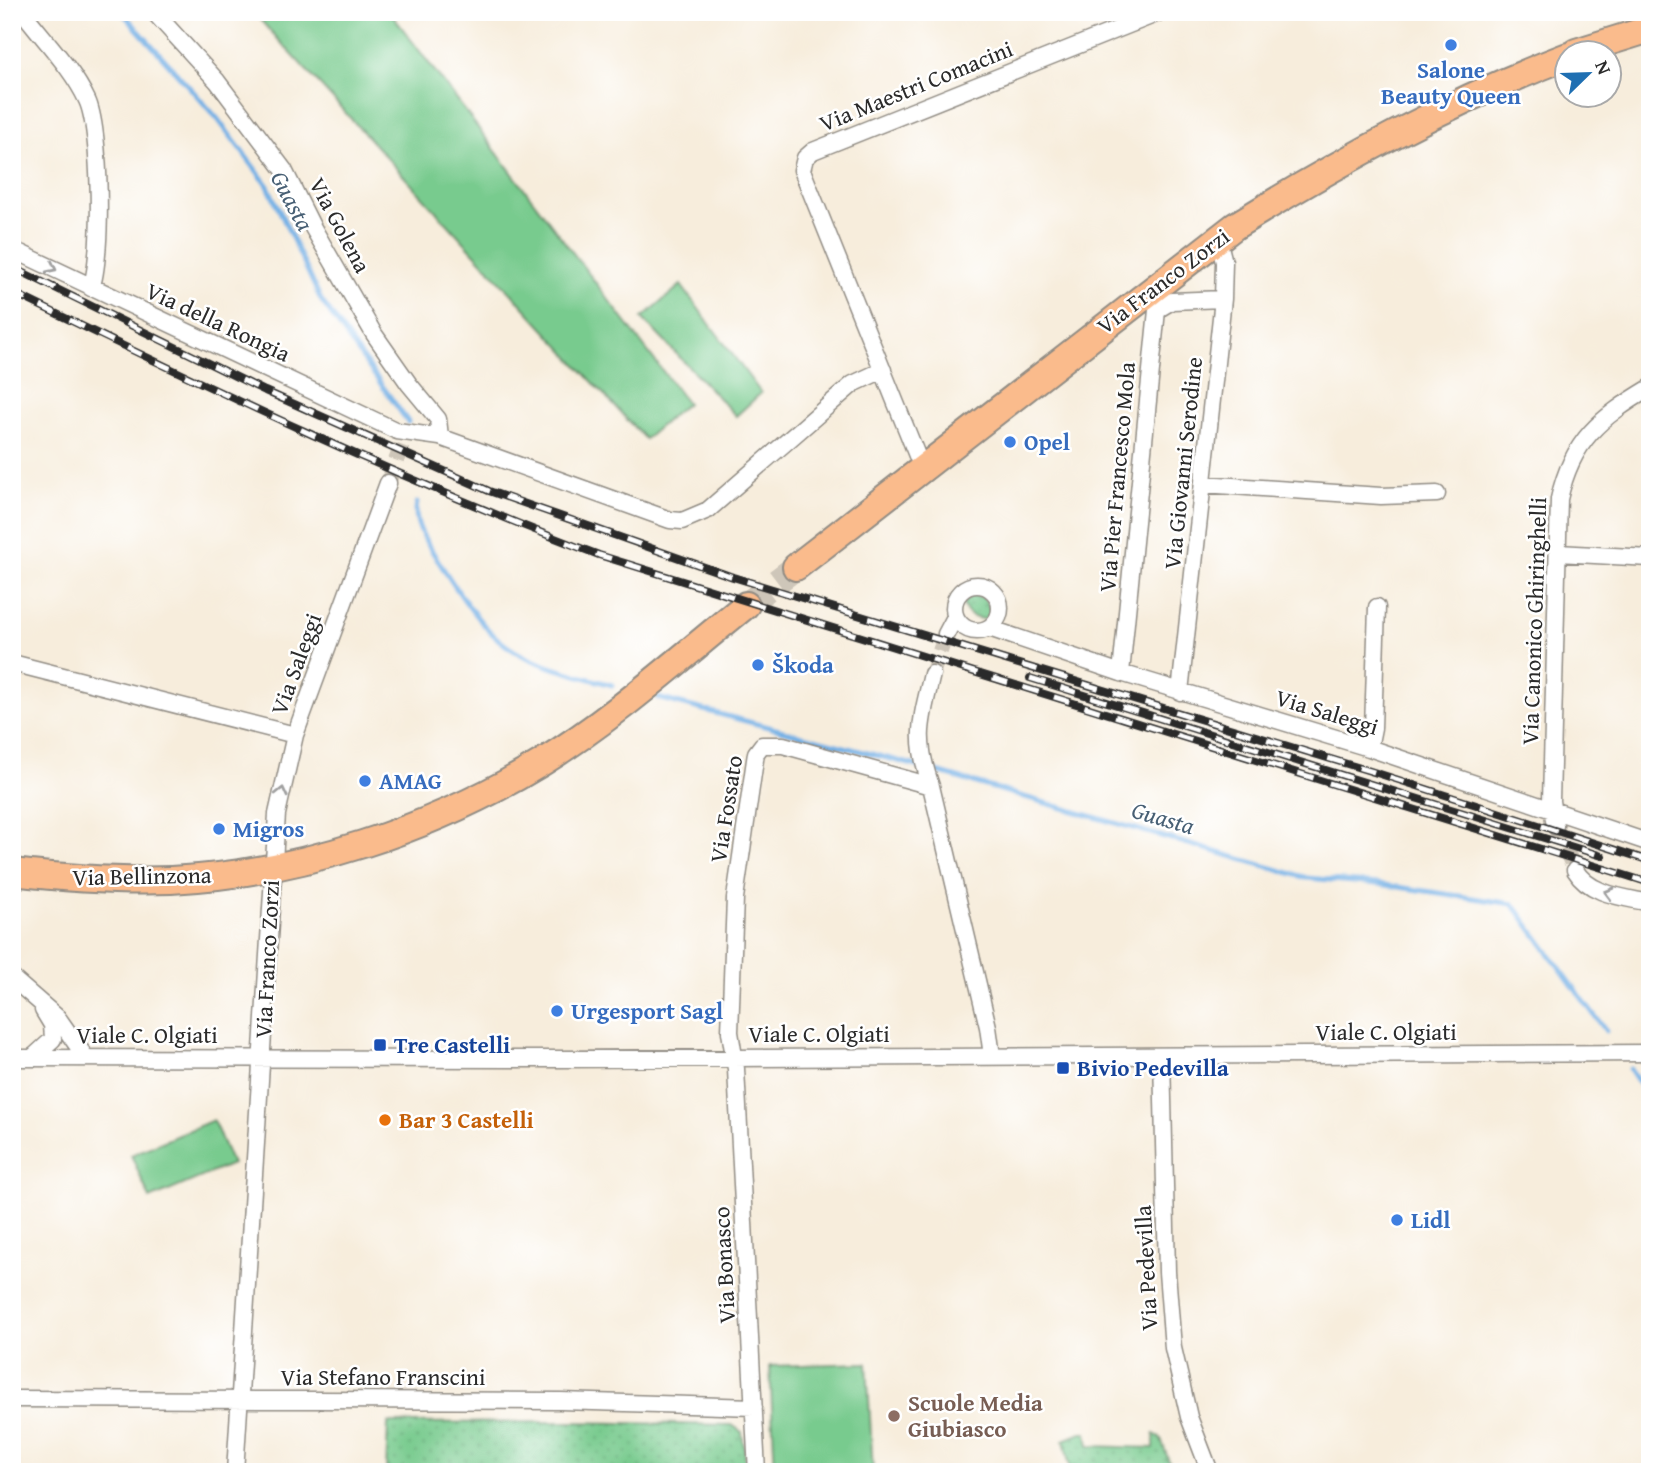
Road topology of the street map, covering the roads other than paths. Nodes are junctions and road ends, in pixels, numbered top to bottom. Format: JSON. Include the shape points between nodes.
{"nodes":[{"id":1,"x":23,"y":12,"type":"edge"},
{"id":2,"x":154,"y":12,"type":"edge"},
{"id":3,"x":1161,"y":12,"type":"edge"},
{"id":4,"x":1650,"y":29,"type":"edge"},
{"id":5,"x":1621,"y":38,"type":"edge"},
{"id":6,"x":1554,"y":62,"type":"edge"},
{"id":7,"x":1218,"y":239,"type":"junction"},
{"id":8,"x":12,"y":249,"type":"edge"},
{"id":9,"x":91,"y":288,"type":"junction"},
{"id":10,"x":1223,"y":299,"type":"junction"},
{"id":11,"x":883,"y":370,"type":"junction"},
{"id":12,"x":1650,"y":388,"type":"edge"},
{"id":13,"x":440,"y":436,"type":"junction"},
{"id":14,"x":922,"y":468,"type":"junction"},
{"id":15,"x":388,"y":484,"type":"tunnel mouth"},
{"id":16,"x":1203,"y":484,"type":"junction"},
{"id":17,"x":1437,"y":494,"type":"dead end"},
{"id":18,"x":1558,"y":553,"type":"junction"},
{"id":19,"x":1650,"y":558,"type":"edge"},
{"id":20,"x":796,"y":567,"type":"tunnel mouth"},
{"id":21,"x":746,"y":605,"type":"tunnel mouth"},
{"id":22,"x":1377,"y":607,"type":"dead end"},
{"id":23,"x":956,"y":617,"type":"junction"},
{"id":24,"x":989,"y":628,"type":"junction"},
{"id":25,"x":946,"y":634,"type":"tunnel mouth"},
{"id":26,"x":12,"y":663,"type":"edge"},
{"id":27,"x":1121,"y":673,"type":"junction"},
{"id":28,"x":932,"y":674,"type":"tunnel mouth"},
{"id":29,"x":1180,"y":692,"type":"junction"},
{"id":30,"x":295,"y":734,"type":"junction"},
{"id":31,"x":1369,"y":748,"type":"junction"},
{"id":32,"x":930,"y":781,"type":"junction"},
{"id":33,"x":1553,"y":818,"type":"junction"},
{"id":34,"x":1650,"y":843,"type":"edge"},
{"id":35,"x":272,"y":867,"type":"junction"},
{"id":36,"x":1575,"y":870,"type":"tunnel mouth"},
{"id":37,"x":12,"y":872,"type":"edge"},
{"id":38,"x":1650,"y":903,"type":"edge"},
{"id":39,"x":12,"y":978,"type":"edge"},
{"id":40,"x":38,"y":1001,"type":"junction"},
{"id":41,"x":1650,"y":1053,"type":"edge"},
{"id":42,"x":992,"y":1056,"type":"junction"},
{"id":43,"x":1162,"y":1056,"type":"junction"},
{"id":44,"x":733,"y":1057,"type":"junction"},
{"id":45,"x":12,"y":1058,"type":"edge"},
{"id":46,"x":32,"y":1058,"type":"junction"},
{"id":47,"x":86,"y":1058,"type":"junction"},
{"id":48,"x":262,"y":1058,"type":"junction"},
{"id":49,"x":12,"y":1399,"type":"edge"},
{"id":50,"x":240,"y":1399,"type":"junction"},
{"id":51,"x":754,"y":1407,"type":"junction"},
{"id":52,"x":235,"y":1472,"type":"edge"},
{"id":53,"x":757,"y":1472,"type":"edge"},
{"id":54,"x":1210,"y":1472,"type":"edge"}],
"edges":[{"from":1,"to":9,"type":"street","via":[[80,87],[92,113],[98,243]]},
{"from":2,"to":13,"type":"street","name":"Via Golena","via":[[217,81],[284,170],[374,334],[438,419]]},
{"from":3,"to":11,"type":"street","name":"Via Maestri Comacini","via":[[805,158],[802,170]]},
{"from":4,"to":5,"type":"main road"},
{"from":6,"to":7,"type":"main road","name":"Via Franco Zorzi","via":[[1417,121],[1311,178]]},
{"from":7,"to":10,"type":"street","name":"Via Giovanni Serodine","via":[[1224,262]]},
{"from":7,"to":14,"type":"main road","name":"Via Franco Zorzi"},
{"from":8,"to":9,"type":"street","name":"Via della Rongia","one_way":true},
{"from":9,"to":13,"type":"street","name":"Via della Rongia","via":[[405,436]]},
{"from":10,"to":16,"type":"street","name":"Via Giovanni Serodine"},
{"from":10,"to":27,"type":"street","name":"Via Pier Francesco Mola","via":[[1171,301],[1157,310]]},
{"from":11,"to":13,"type":"street","via":[[853,384],[708,510],[682,521]]},
{"from":11,"to":14,"type":"street","name":"Via Maestri Comacini"},
{"from":12,"to":18,"type":"street","name":"Via Canonico Ghiringhelli","via":[[1606,417],[1576,450],[1559,499]]},
{"from":14,"to":20,"type":"main road","name":"Via Franco Zorzi"},
{"from":15,"to":30,"type":"street","name":"Via Saleggi"},
{"from":16,"to":17,"type":"street","via":[[1381,496]]},
{"from":16,"to":29,"type":"street","name":"Via Giovanni Serodine"},
{"from":18,"to":19,"type":"street"},
{"from":18,"to":33,"type":"street","name":"Via Canonico Ghiringhelli"},
{"from":21,"to":35,"type":"main road","name":"Via Franco Zorzi","via":[[575,740],[512,779],[404,829]]},
{"from":22,"to":31,"type":"street"},
{"from":23,"to":24,"type":"street","name":"Via Saleggi","via":[[969,630]]},
{"from":23,"to":24,"type":"street","via":[[958,595],[969,587],[984,586],[999,602],[999,617]]},
{"from":23,"to":25,"type":"street"},
{"from":24,"to":27,"type":"street","name":"Via Saleggi"},
{"from":26,"to":30,"type":"street"},
{"from":27,"to":29,"type":"street","name":"Via Saleggi"},
{"from":28,"to":32,"type":"street","via":[[919,748]]},
{"from":29,"to":31,"type":"street","name":"Via Saleggi"},
{"from":35,"to":30,"type":"street","name":"Via Saleggi","one_way":true,"via":[[277,814]]},
{"from":31,"to":33,"type":"street","name":"Via Saleggi"},
{"from":32,"to":42,"type":"street"},
{"from":32,"to":44,"type":"street","name":"Via Fossato","via":[[783,744],[762,745],[749,791],[736,898]]},
{"from":33,"to":34,"type":"street","name":"Via Saleggi"},
{"from":35,"to":37,"type":"main road","name":"Via Bellinzona","via":[[147,880]]},
{"from":35,"to":48,"type":"street","name":"Via Franco Zorzi"},
{"from":38,"to":36,"type":"street","one_way":true,"via":[[1599,891]]},
{"from":39,"to":40,"type":"street"},
{"from":40,"to":46,"type":"street","via":[[52,1025],[53,1039]]},
{"from":40,"to":47,"type":"street","via":[[58,1018]]},
{"from":41,"to":43,"type":"street","name":"Viale C. Olgiati"},
{"from":42,"to":43,"type":"street","name":"Viale C. Olgiati"},
{"from":42,"to":44,"type":"street","name":"Viale C. Olgiati"},
{"from":43,"to":54,"type":"street","name":"Via Pedevilla","via":[[1173,1348],[1189,1417]]},
{"from":44,"to":48,"type":"street","name":"Viale C. Olgiati"},
{"from":44,"to":51,"type":"street","name":"Via Bonasco"},
{"from":45,"to":46,"type":"street","name":"Viale C. Olgiati"},
{"from":46,"to":47,"type":"street","name":"Viale C. Olgiati"},
{"from":47,"to":48,"type":"street","name":"Viale C. Olgiati"},
{"from":48,"to":50,"type":"street","name":"Via Franco Zorzi"},
{"from":49,"to":50,"type":"street","name":"Via Stefano Franscini"},
{"from":50,"to":51,"type":"street","name":"Via Stefano Franscini"},
{"from":50,"to":52,"type":"street","name":"Via Franco Zorzi"},
{"from":51,"to":53,"type":"street","name":"Via Bonasco"}]}
